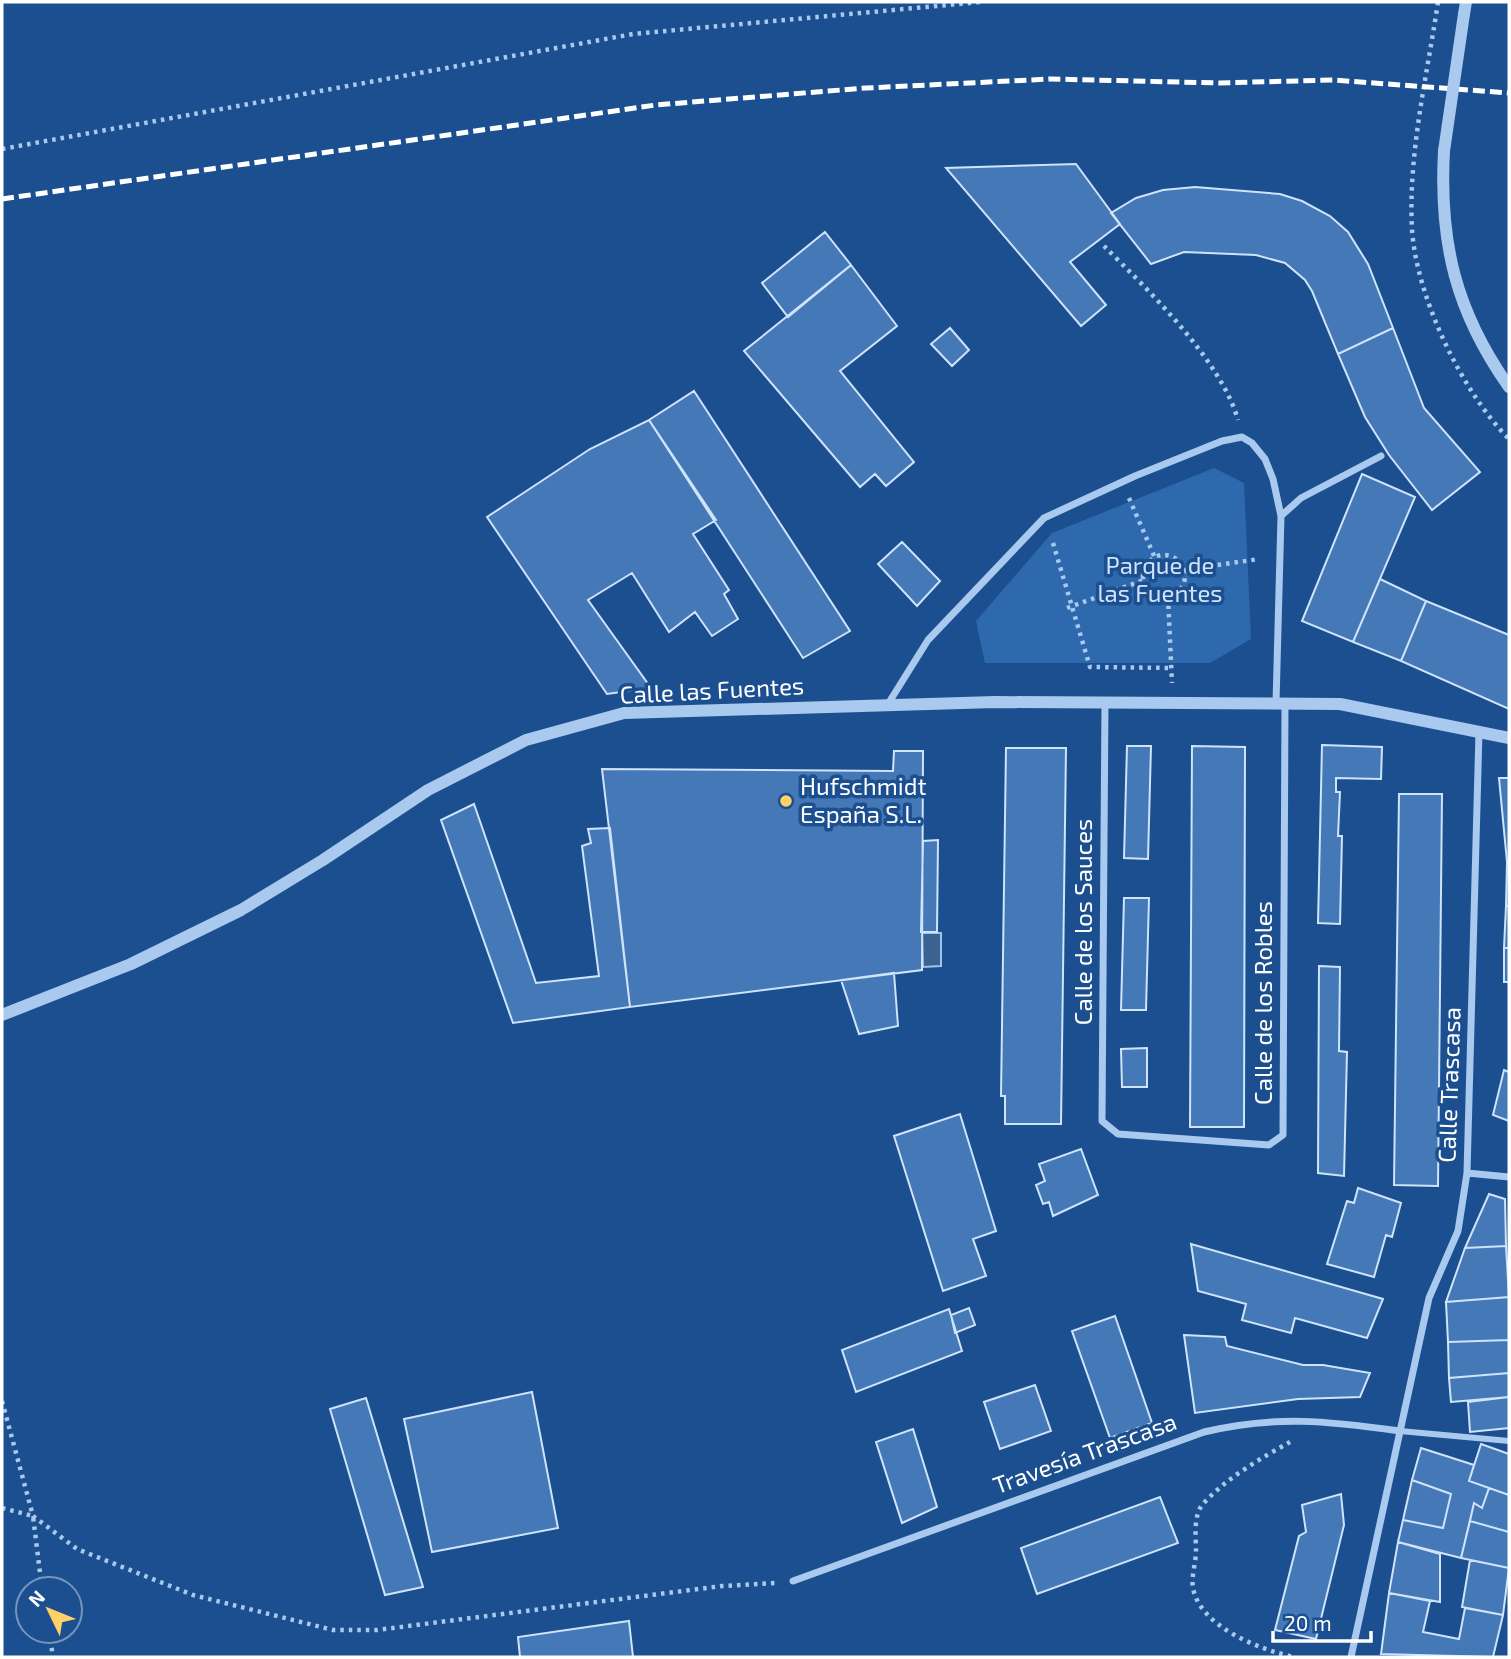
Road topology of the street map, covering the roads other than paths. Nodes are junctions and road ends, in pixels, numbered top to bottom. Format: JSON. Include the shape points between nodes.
{"nodes":[{"id":1,"x":1465,"y":8,"type":"edge"},
{"id":2,"x":1509,"y":387,"type":"edge"},
{"id":3,"x":1381,"y":456,"type":"dead end"},
{"id":4,"x":1281,"y":516,"type":"junction"},
{"id":5,"x":1105,"y":702,"type":"junction"},
{"id":6,"x":1281,"y":703,"type":"junction"},
{"id":7,"x":888,"y":704,"type":"junction"},
{"id":8,"x":1479,"y":732,"type":"junction"},
{"id":9,"x":1509,"y":738,"type":"edge"},
{"id":10,"x":2,"y":1015,"type":"edge"},
{"id":11,"x":1118,"y":1134,"type":"joint"},
{"id":12,"x":1467,"y":1173,"type":"junction"},
{"id":13,"x":1509,"y":1177,"type":"edge"},
{"id":14,"x":1400,"y":1431,"type":"junction"},
{"id":15,"x":1509,"y":1441,"type":"edge"},
{"id":16,"x":793,"y":1581,"type":"road end"},
{"id":17,"x":1351,"y":1657,"type":"edge"}],
"edges":[{"from":1,"to":2,"type":"street","bridge":true,"via":[[1444,151],[1446,240],[1454,281],[1490,360]]},
{"from":3,"to":4,"type":"street","via":[[1301,498]]},
{"from":4,"to":6,"type":"street"},
{"from":4,"to":7,"type":"street","via":[[1265,459],[1242,438],[1222,441],[1044,518],[928,640]]},
{"from":5,"to":6,"type":"street","name":"Calle las Fuentes"},
{"from":5,"to":7,"type":"street","name":"Calle las Fuentes"},
{"from":5,"to":11,"type":"street","name":"Calle de los Sauces","via":[[1102,1121]]},
{"from":6,"to":8,"type":"street","name":"Calle las Fuentes","via":[[1340,704]]},
{"from":6,"to":11,"type":"street","name":"Calle de los Robles","via":[[1283,1135],[1269,1145]]},
{"from":7,"to":10,"type":"street","name":"Calle las Fuentes","via":[[624,713],[526,740],[428,790],[241,909],[131,964]]},
{"from":8,"to":9,"type":"street","name":"Calle las Fuentes"},
{"from":8,"to":12,"type":"street","name":"Calle Trascasa"},
{"from":12,"to":13,"type":"street"},
{"from":12,"to":14,"type":"street","name":"Calle Trascasa","via":[[1458,1231],[1429,1298]]},
{"from":14,"to":15,"type":"street"},
{"from":14,"to":16,"type":"street","name":"Travesía Trascasa","via":[[1328,1422],[1247,1422],[1204,1432]]},
{"from":14,"to":17,"type":"street","name":"Calle Trascasa"}]}
